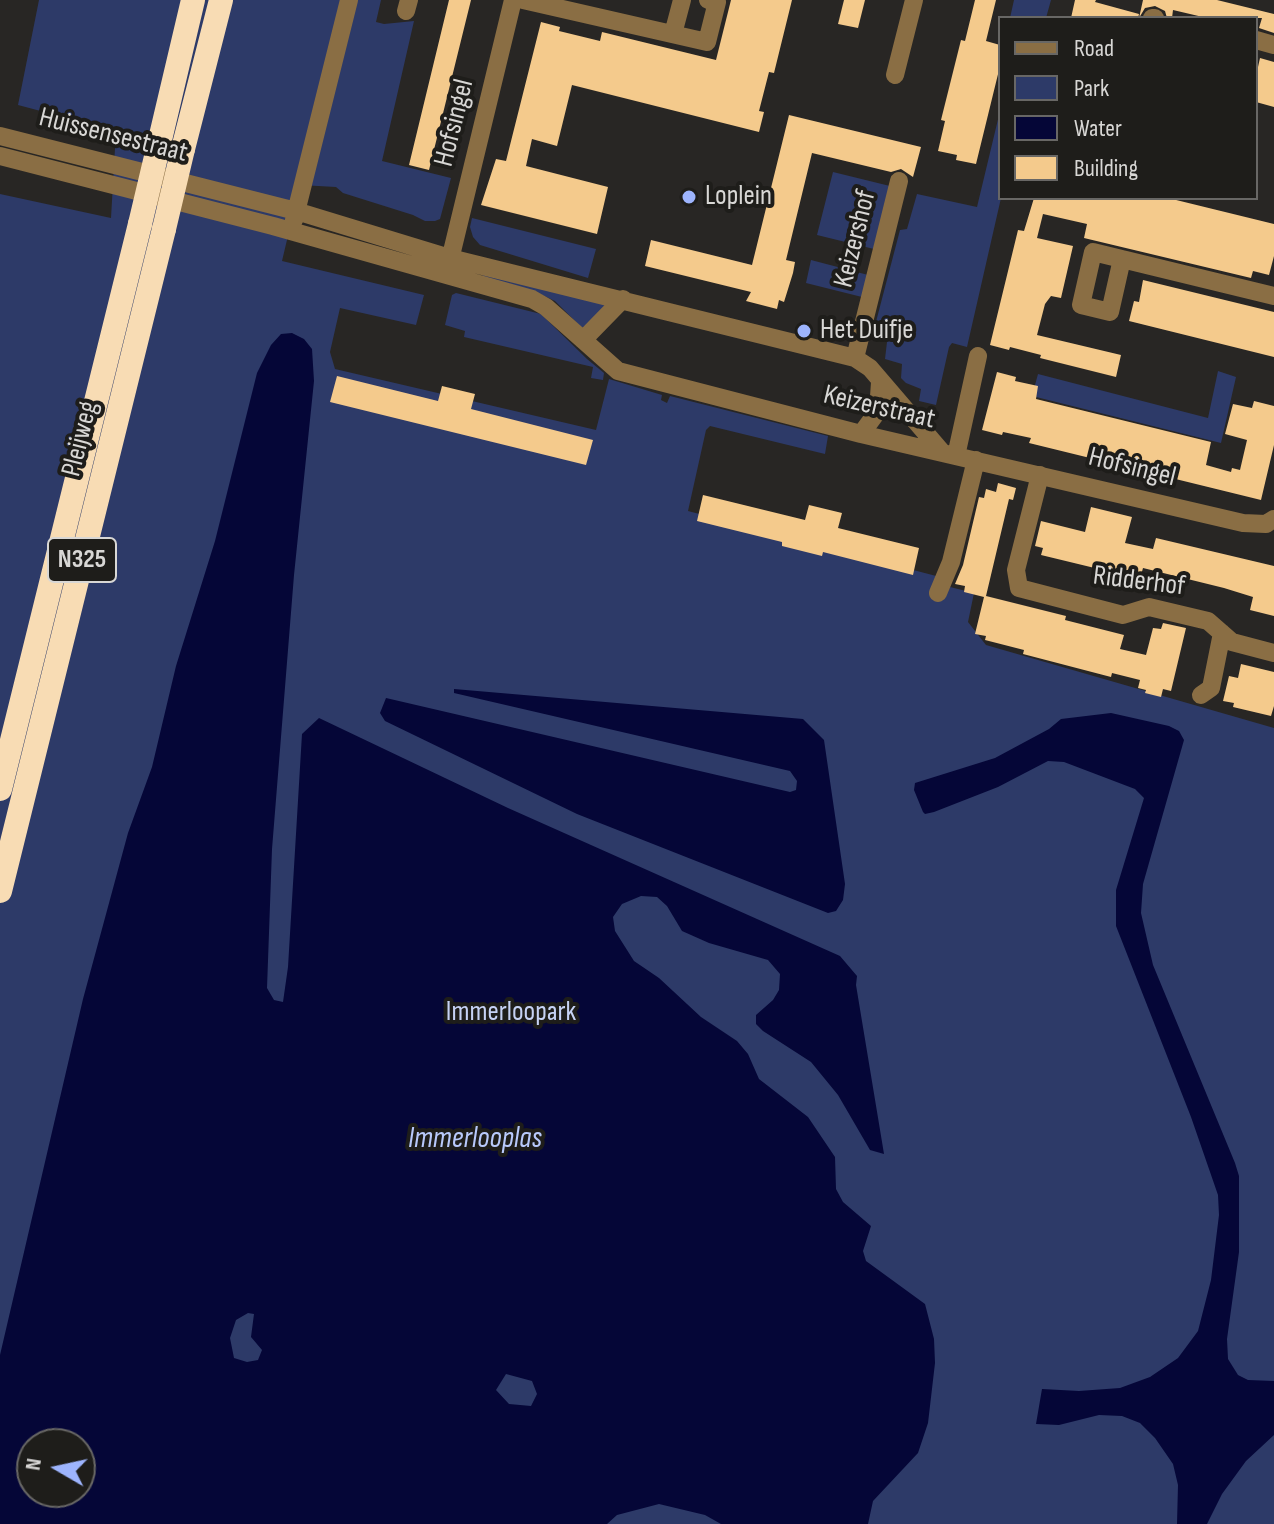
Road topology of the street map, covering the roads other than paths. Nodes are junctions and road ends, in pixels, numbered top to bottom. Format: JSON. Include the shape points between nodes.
{"nodes":[{"id":1,"x":193,"y":0,"type":"edge"},
{"id":2,"x":349,"y":0,"type":"edge"},
{"id":3,"x":513,"y":0,"type":"edge"},
{"id":4,"x":523,"y":0,"type":"edge"},
{"id":5,"x":682,"y":0,"type":"edge"},
{"id":6,"x":708,"y":0,"type":"edge"},
{"id":7,"x":914,"y":0,"type":"edge"},
{"id":8,"x":220,"y":3,"type":"edge"},
{"id":9,"x":673,"y":34,"type":"junction"},
{"id":10,"x":895,"y":75,"type":"dead end"},
{"id":11,"x":0,"y":136,"type":"edge"},
{"id":12,"x":0,"y":156,"type":"edge"},
{"id":13,"x":899,"y":181,"type":"dead end"},
{"id":14,"x":208,"y":199,"type":"junction"},
{"id":15,"x":296,"y":211,"type":"junction"},
{"id":16,"x":291,"y":231,"type":"junction"},
{"id":17,"x":1122,"y":259,"type":"dead end"},
{"id":18,"x":448,"y":266,"type":"junction"},
{"id":19,"x":1274,"y":296,"type":"edge"},
{"id":20,"x":623,"y":299,"type":"junction"},
{"id":21,"x":583,"y":340,"type":"junction"},
{"id":22,"x":978,"y":356,"type":"dead end"},
{"id":23,"x":855,"y":358,"type":"junction"},
{"id":24,"x":880,"y":382,"type":"junction"},
{"id":25,"x":861,"y":434,"type":"junction"},
{"id":26,"x":949,"y":454,"type":"junction"},
{"id":27,"x":976,"y":460,"type":"junction"},
{"id":28,"x":1040,"y":475,"type":"junction"},
{"id":29,"x":1273,"y":523,"type":"edge"},
{"id":30,"x":938,"y":593,"type":"dead end"},
{"id":31,"x":1222,"y":633,"type":"junction"},
{"id":32,"x":1274,"y":653,"type":"edge"},
{"id":33,"x":1201,"y":695,"type":"dead end"},
{"id":34,"x":0,"y":789,"type":"edge"},
{"id":35,"x":0,"y":891,"type":"edge"}],
"edges":[{"from":1,"to":34,"type":"highway","name":"Pleijweg","number":"N325","bridge":true},
{"from":2,"to":15,"type":"street"},
{"from":3,"to":18,"type":"street","name":"Hofsingel"},
{"from":4,"to":9,"type":"street"},
{"from":5,"to":9,"type":"street"},
{"from":6,"to":9,"type":"street","via":[[717,2],[707,42]]},
{"from":7,"to":10,"type":"street"},
{"from":8,"to":35,"type":"highway","name":"Pleijweg","number":"N325","bridge":true},
{"from":11,"to":14,"type":"street","name":"Huissensestraat","via":[[132,168]]},
{"from":12,"to":14,"type":"street","name":"Huissensestraat"},
{"from":13,"to":23,"type":"street","name":"Keizershof"},
{"from":14,"to":15,"type":"street","name":"Keizerstraat"},
{"from":14,"to":16,"type":"street","name":"Keizerstraat"},
{"from":15,"to":16,"type":"street"},
{"from":15,"to":18,"type":"street","name":"Keizerstraat"},
{"from":16,"to":18,"type":"street","name":"Keizerstraat"},
{"from":17,"to":19,"type":"street"},
{"from":18,"to":20,"type":"street","name":"Keizerstraat"},
{"from":18,"to":21,"type":"street","name":"Keizerstraat","via":[[532,299]]},
{"from":20,"to":21,"type":"street"},
{"from":20,"to":23,"type":"street","name":"Keizerstraat"},
{"from":21,"to":25,"type":"street","name":"Keizerstraat","via":[[618,371]]},
{"from":22,"to":26,"type":"street"},
{"from":23,"to":24,"type":"street","name":"Keizerstraat"},
{"from":24,"to":25,"type":"street","via":[[878,411]]},
{"from":24,"to":26,"type":"street","name":"Keizerstraat"},
{"from":25,"to":26,"type":"street","name":"Keizerstraat"},
{"from":26,"to":27,"type":"street","name":"Hofsingel"},
{"from":27,"to":28,"type":"street","name":"Hofsingel"},
{"from":27,"to":30,"type":"street"},
{"from":28,"to":29,"type":"street","name":"Hofsingel","via":[[1243,523]]},
{"from":28,"to":31,"type":"street","name":"Ridderhof","via":[[1016,570],[1019,588],[1123,615],[1149,607],[1208,621]]},
{"from":31,"to":32,"type":"street","name":"Ridderhof","via":[[1232,642]]},
{"from":31,"to":33,"type":"street","via":[[1211,688]]}]}
